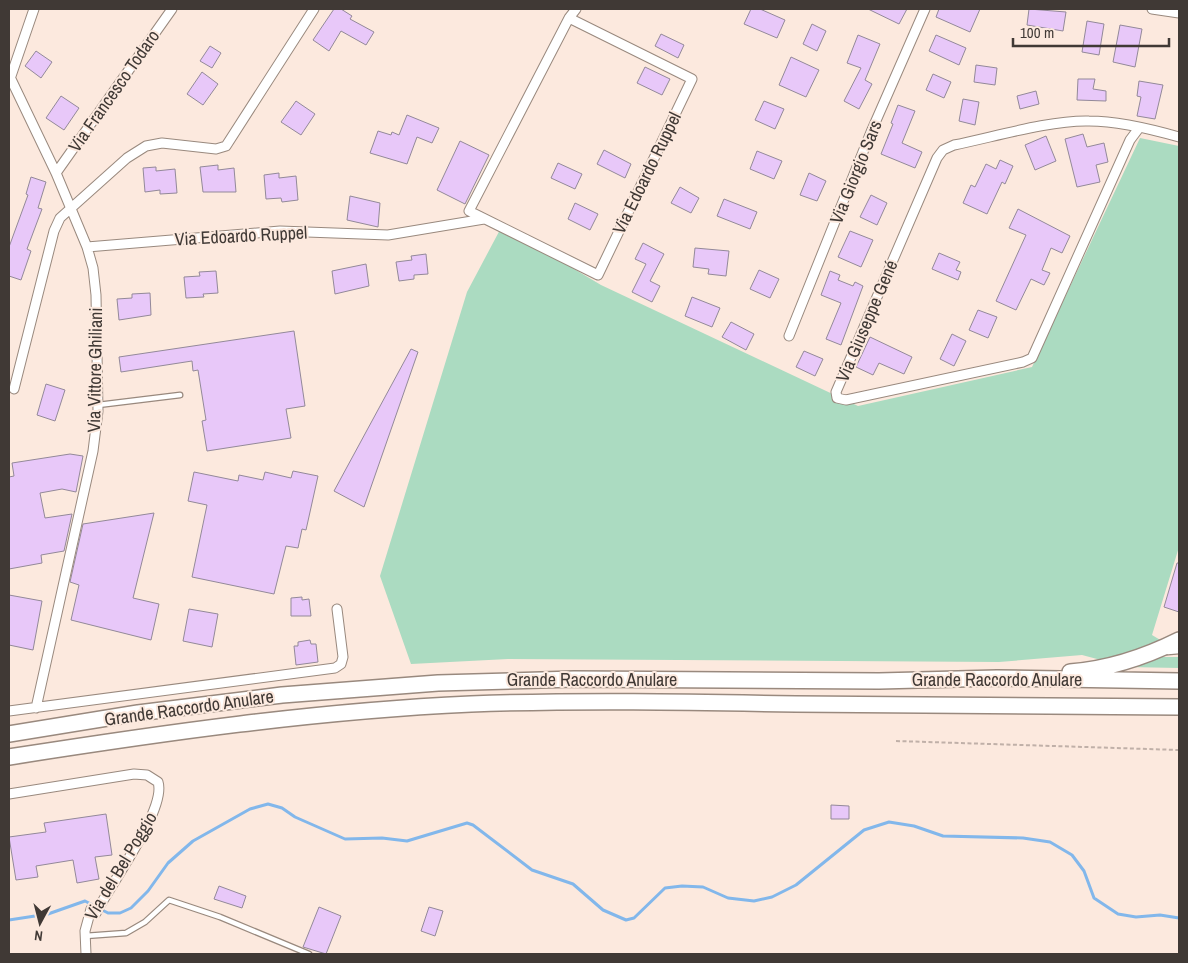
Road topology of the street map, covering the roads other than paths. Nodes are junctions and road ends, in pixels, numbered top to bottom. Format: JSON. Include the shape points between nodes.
{"nodes":[{"id":1,"x":34,"y":9,"type":"edge"},
{"id":2,"x":172,"y":9,"type":"edge"},
{"id":3,"x":314,"y":9,"type":"edge"},
{"id":4,"x":576,"y":9,"type":"edge"},
{"id":5,"x":925,"y":9,"type":"edge"},
{"id":6,"x":1152,"y":9,"type":"edge"},
{"id":7,"x":1179,"y":13,"type":"edge"},
{"id":8,"x":569,"y":18,"type":"junction"},
{"id":9,"x":10,"y":76,"type":"edge"},
{"id":10,"x":1139,"y":128,"type":"junction"},
{"id":11,"x":1179,"y":137,"type":"edge"},
{"id":12,"x":56,"y":173,"type":"junction"},
{"id":13,"x":70,"y":208,"type":"junction"},
{"id":14,"x":484,"y":218,"type":"junction"},
{"id":15,"x":87,"y":247,"type":"junction"},
{"id":16,"x":789,"y":336,"type":"dead end"},
{"id":17,"x":14,"y":389,"type":"dead end"},
{"id":18,"x":180,"y":396,"type":"dead end"},
{"id":19,"x":98,"y":405,"type":"junction"},
{"id":20,"x":337,"y":609,"type":"dead end"},
{"id":21,"x":1179,"y":640,"type":"edge"},
{"id":22,"x":1155,"y":652,"type":"junction"},
{"id":23,"x":1179,"y":652,"type":"edge"},
{"id":24,"x":997,"y":678,"type":"junction"},
{"id":25,"x":1179,"y":681,"type":"edge"},
{"id":26,"x":1179,"y":707,"type":"edge"},
{"id":27,"x":36,"y":708,"type":"junction"},
{"id":28,"x":9,"y":711,"type":"edge"},
{"id":29,"x":9,"y":734,"type":"edge"},
{"id":30,"x":9,"y":757,"type":"edge"},
{"id":31,"x":9,"y":794,"type":"edge"},
{"id":32,"x":85,"y":936,"type":"junction"},
{"id":33,"x":86,"y":954,"type":"edge"},
{"id":34,"x":309,"y":954,"type":"edge"}],
"edges":[{"from":1,"to":9,"type":"street"},
{"from":2,"to":12,"type":"street","name":"Via Francesco Todaro"},
{"from":3,"to":13,"type":"street","via":[[226,146],[216,149],[162,143],[146,146],[127,158]]},
{"from":4,"to":8,"type":"street"},
{"from":5,"to":16,"type":"street","name":"Via Giorgio Sars"},
{"from":6,"to":7,"type":"street"},
{"from":8,"to":14,"type":"street","via":[[470,211]]},
{"from":8,"to":14,"type":"street","name":"Via Edoardo Ruppel","via":[[692,79],[598,275]]},
{"from":9,"to":12,"type":"street","name":"Via Vittore Ghiliani"},
{"from":10,"to":10,"type":"street","name":"Via Giuseppe Gené","via":[[1102,121],[1069,122],[943,150],[863,328],[836,392],[837,398],[846,400],[1032,358],[1130,140]]},
{"from":10,"to":11,"type":"street","name":"Via Giuseppe Gené"},
{"from":12,"to":13,"type":"street","name":"Via Vittore Ghiliani"},
{"from":13,"to":15,"type":"street","name":"Via Vittore Ghiliani"},
{"from":13,"to":17,"type":"street","via":[[54,231]]},
{"from":14,"to":15,"type":"street","name":"Via Edoardo Ruppel","via":[[388,234],[280,231]]},
{"from":15,"to":19,"type":"street","name":"Via Vittore Ghiliani","via":[[96,295]]},
{"from":18,"to":19,"type":"lane"},
{"from":19,"to":27,"type":"street","name":"Via Vittore Ghiliani","via":[[93,451]]},
{"from":20,"to":27,"type":"street","via":[[343,657],[335,668]]},
{"from":21,"to":22,"type":"highway"},
{"from":22,"to":23,"type":"lane"},
{"from":22,"to":24,"type":"highway","via":[[1080,671]]},
{"from":24,"to":25,"type":"highway","name":"Grande Raccordo Anulare"},
{"from":24,"to":29,"type":"highway","name":"Grande Raccordo Anulare","via":[[879,682],[574,679],[438,683],[282,695],[138,713]]},
{"from":26,"to":30,"type":"highway","name":"Grande Raccordo Anulare","via":[[614,702],[470,704],[332,713],[159,734]]},
{"from":27,"to":28,"type":"street"},
{"from":31,"to":32,"type":"street","name":"Via del Bel Poggio","via":[[134,774],[147,775],[158,782],[160,795],[150,821],[92,915]]},
{"from":32,"to":33,"type":"street","name":"Via del Bel Poggio"},
{"from":32,"to":34,"type":"lane","via":[[126,933],[145,922],[170,900]]}]}
